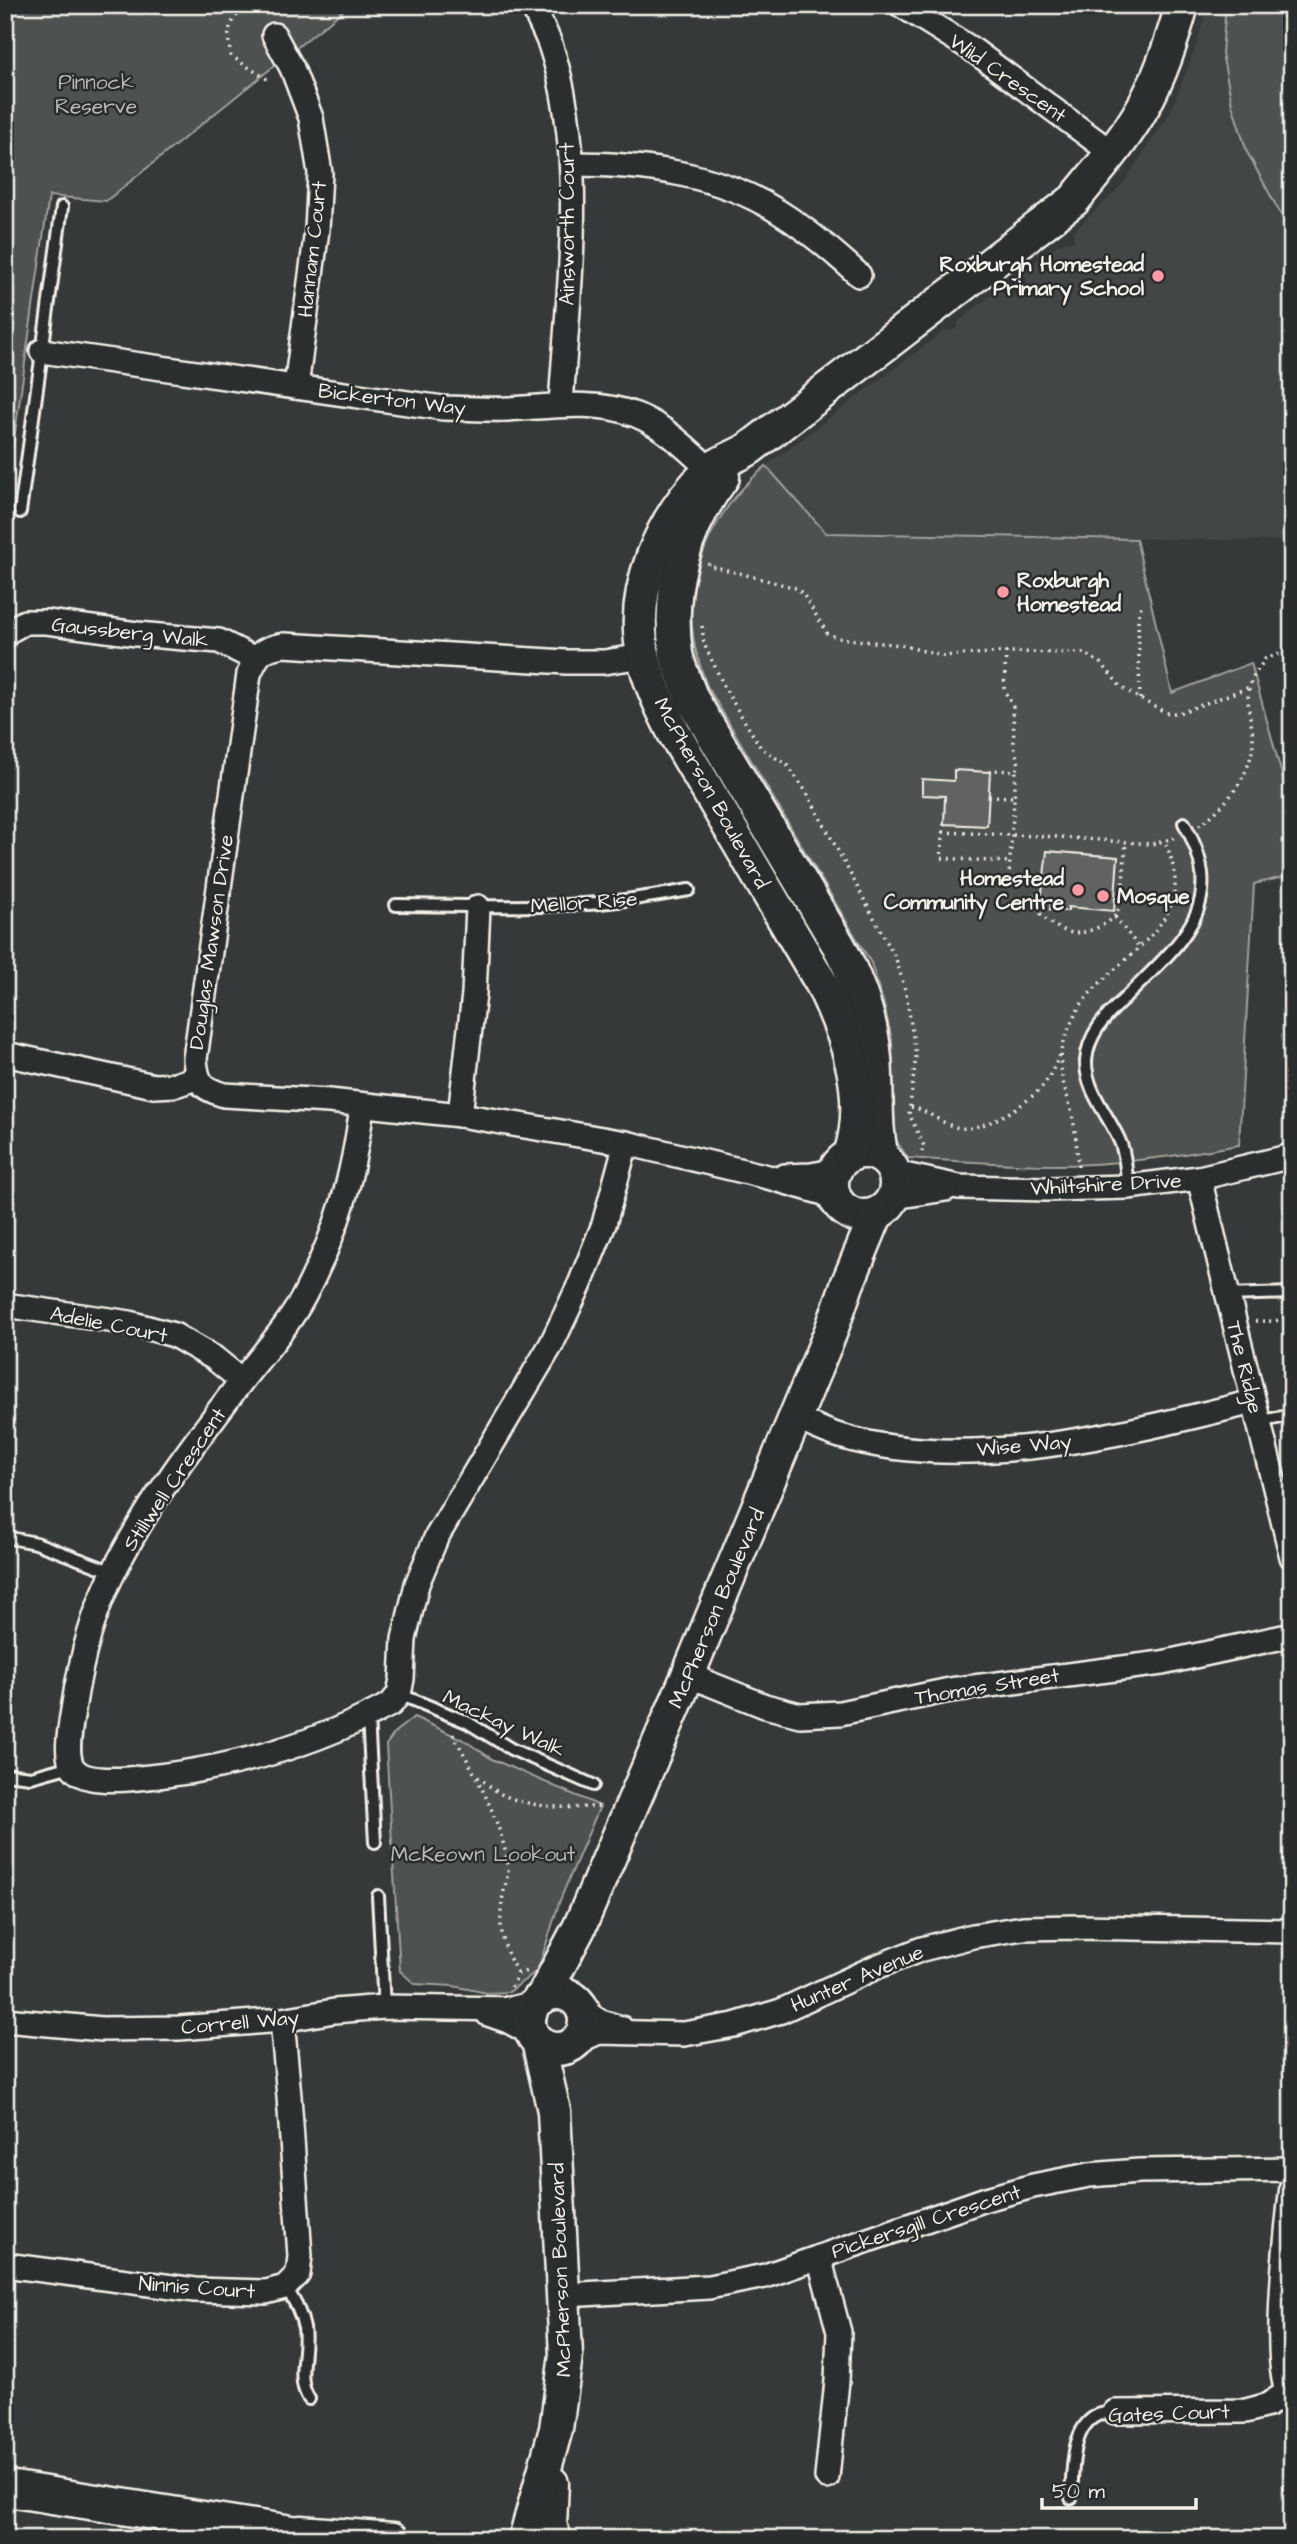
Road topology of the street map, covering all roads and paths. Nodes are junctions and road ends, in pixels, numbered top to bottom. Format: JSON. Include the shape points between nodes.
{"nodes":[{"id":1,"x":247,"y":5,"type":"edge"},
{"id":2,"x":532,"y":5,"type":"edge"},
{"id":3,"x":901,"y":5,"type":"edge"},
{"id":4,"x":1182,"y":5,"type":"edge"},
{"id":5,"x":274,"y":35,"type":"dead end"},
{"id":6,"x":270,"y":81,"type":"dead end"},
{"id":7,"x":1112,"y":153,"type":"junction"},
{"id":8,"x":572,"y":164,"type":"junction"},
{"id":9,"x":62,"y":207,"type":"dead end"},
{"id":10,"x":859,"y":275,"type":"dead end"},
{"id":11,"x":42,"y":351,"type":"junction"},
{"id":12,"x":296,"y":387,"type":"junction"},
{"id":13,"x":562,"y":405,"type":"junction"},
{"id":14,"x":715,"y":475,"type":"junction"},
{"id":15,"x":20,"y":512,"type":"dead end"},
{"id":16,"x":696,"y":558,"type":"junction"},
{"id":17,"x":706,"y":575,"type":"dead end"},
{"id":18,"x":1142,"y":602,"type":"dead end"},
{"id":19,"x":701,"y":622,"type":"dead end"},
{"id":20,"x":5,"y":636,"type":"edge"},
{"id":21,"x":1292,"y":650,"type":"edge"},
{"id":22,"x":1006,"y":652,"type":"junction"},
{"id":23,"x":643,"y":656,"type":"junction"},
{"id":24,"x":255,"y":659,"type":"junction"},
{"id":25,"x":1250,"y":688,"type":"junction"},
{"id":26,"x":1140,"y":699,"type":"junction"},
{"id":27,"x":1016,"y":771,"type":"junction"},
{"id":28,"x":990,"y":772,"type":"dead end"},
{"id":29,"x":989,"y":796,"type":"dead end"},
{"id":30,"x":1014,"y":797,"type":"junction"},
{"id":31,"x":944,"y":824,"type":"dead end"},
{"id":32,"x":1187,"y":827,"type":"junction"},
{"id":33,"x":943,"y":832,"type":"junction"},
{"id":34,"x":1011,"y":835,"type":"junction"},
{"id":35,"x":1126,"y":842,"type":"junction"},
{"id":36,"x":1009,"y":862,"type":"junction"},
{"id":37,"x":1008,"y":889,"type":"dead end"},
{"id":38,"x":689,"y":890,"type":"dead end"},
{"id":39,"x":1032,"y":894,"type":"dead end"},
{"id":40,"x":396,"y":905,"type":"dead end"},
{"id":41,"x":478,"y":907,"type":"junction"},
{"id":42,"x":1115,"y":917,"type":"junction"},
{"id":43,"x":1138,"y":946,"type":"dead end"},
{"id":44,"x":1062,"y":1051,"type":"dead end"},
{"id":45,"x":5,"y":1054,"type":"edge"},
{"id":46,"x":197,"y":1078,"type":"junction"},
{"id":47,"x":362,"y":1106,"type":"junction"},
{"id":48,"x":911,"y":1107,"type":"junction"},
{"id":49,"x":460,"y":1115,"type":"junction"},
{"id":50,"x":626,"y":1143,"type":"junction"},
{"id":51,"x":1292,"y":1156,"type":"edge"},
{"id":52,"x":1199,"y":1178,"type":"junction"},
{"id":53,"x":869,"y":1184,"type":"junction"},
{"id":54,"x":1128,"y":1187,"type":"junction"},
{"id":55,"x":1292,"y":1293,"type":"edge"},
{"id":56,"x":1227,"y":1295,"type":"junction"},
{"id":57,"x":5,"y":1305,"type":"edge"},
{"id":58,"x":1292,"y":1313,"type":"edge"},
{"id":59,"x":1255,"y":1321,"type":"dead end"},
{"id":60,"x":242,"y":1380,"type":"junction"},
{"id":61,"x":1256,"y":1412,"type":"junction"},
{"id":62,"x":796,"y":1418,"type":"junction"},
{"id":63,"x":1291,"y":1418,"type":"edge"},
{"id":64,"x":5,"y":1537,"type":"edge"},
{"id":65,"x":1291,"y":1553,"type":"edge"},
{"id":66,"x":113,"y":1572,"type":"junction"},
{"id":67,"x":1292,"y":1635,"type":"edge"},
{"id":68,"x":688,"y":1675,"type":"junction"},
{"id":69,"x":398,"y":1694,"type":"junction"},
{"id":70,"x":442,"y":1713,"type":"junction"},
{"id":71,"x":368,"y":1717,"type":"junction"},
{"id":72,"x":71,"y":1766,"type":"junction"},
{"id":73,"x":5,"y":1774,"type":"edge"},
{"id":74,"x":476,"y":1775,"type":"junction"},
{"id":75,"x":593,"y":1785,"type":"dead end"},
{"id":76,"x":600,"y":1806,"type":"dead end"},
{"id":77,"x":375,"y":1842,"type":"dead end"},
{"id":78,"x":378,"y":1896,"type":"dead end"},
{"id":79,"x":579,"y":1928,"type":"junction"},
{"id":80,"x":1292,"y":1931,"type":"edge"},
{"id":81,"x":518,"y":1974,"type":"dead end"},
{"id":82,"x":540,"y":2000,"type":"junction"},
{"id":83,"x":384,"y":2007,"type":"junction"},
{"id":84,"x":581,"y":2008,"type":"junction"},
{"id":85,"x":475,"y":2009,"type":"junction"},
{"id":86,"x":5,"y":2020,"type":"edge"},
{"id":87,"x":282,"y":2020,"type":"junction"},
{"id":88,"x":634,"y":2032,"type":"junction"},
{"id":89,"x":535,"y":2038,"type":"junction"},
{"id":90,"x":572,"y":2044,"type":"junction"},
{"id":91,"x":554,"y":2110,"type":"junction"},
{"id":92,"x":1292,"y":2169,"type":"edge"},
{"id":93,"x":1292,"y":2186,"type":"edge"},
{"id":94,"x":819,"y":2257,"type":"junction"},
{"id":95,"x":5,"y":2265,"type":"edge"},
{"id":96,"x":285,"y":2287,"type":"junction"},
{"id":97,"x":564,"y":2295,"type":"junction"},
{"id":98,"x":1289,"y":2396,"type":"edge"},
{"id":99,"x":309,"y":2399,"type":"dead end"},
{"id":100,"x":1115,"y":2412,"type":"joint"},
{"id":101,"x":827,"y":2477,"type":"dead end"},
{"id":102,"x":5,"y":2488,"type":"edge"},
{"id":103,"x":1071,"y":2498,"type":"dead end"},
{"id":104,"x":5,"y":2510,"type":"edge"},
{"id":105,"x":271,"y":2530,"type":"junction"},
{"id":106,"x":532,"y":2535,"type":"edge"},
{"id":107,"x":186,"y":2539,"type":"edge"},
{"id":108,"x":326,"y":2539,"type":"edge"},
{"id":109,"x":393,"y":2539,"type":"edge"}],
"edges":[{"from":1,"to":6,"type":"path","via":[[231,20],[231,56]]},
{"from":2,"to":8,"type":"street","name":"Ainsworth Court","via":[[550,44],[565,103]]},
{"from":3,"to":7,"type":"street","name":"Wild Crescent","via":[[973,51]]},
{"from":4,"to":7,"type":"street","name":"McPherson Boulevard","via":[[1168,54],[1143,108]]},
{"from":5,"to":12,"type":"street","name":"Hannam Court","via":[[311,118],[320,173]]},
{"from":7,"to":14,"type":"street","name":"McPherson Boulevard","via":[[1074,200]]},
{"from":8,"to":10,"type":"street","via":[[620,164],[676,172],[730,188],[778,211]]},
{"from":8,"to":13,"type":"street","name":"Ainsworth Court"},
{"from":9,"to":11,"type":"lane"},
{"from":11,"to":12,"type":"street","name":"Bickerton Way"},
{"from":11,"to":15,"type":"lane"},
{"from":12,"to":13,"type":"street","name":"Bickerton Way","via":[[443,408]]},
{"from":13,"to":14,"type":"street","name":"Bickerton Way","via":[[599,406],[635,414],[681,442]]},
{"from":14,"to":16,"type":"street","name":"McPherson Boulevard","via":[[689,534]]},
{"from":14,"to":23,"type":"street","name":"McPherson Boulevard","via":[[679,505],[659,537],[646,576],[641,615]]},
{"from":16,"to":17,"type":"path"},
{"from":16,"to":22,"type":"path","via":[[796,588],[827,633],[838,638],[901,645],[942,656]]},
{"from":16,"to":53,"type":"street","name":"McPherson Boulevard","via":[[677,574],[673,611],[677,656],[692,699],[857,979],[875,1057],[876,1134]]},
{"from":18,"to":26,"type":"path","via":[[1138,618]]},
{"from":19,"to":48,"type":"path","via":[[704,643],[728,694],[761,748],[788,766],[807,793],[896,959],[916,1056]]},
{"from":20,"to":24,"type":"street","name":"Gaussberg Walk","via":[[25,622],[47,622],[219,641]]},
{"from":21,"to":25,"type":"path","via":[[1265,659]]},
{"from":22,"to":26,"type":"path","via":[[1084,653]]},
{"from":22,"to":27,"type":"path","via":[[1004,690],[1013,707]]},
{"from":23,"to":24,"type":"street","via":[[566,662],[284,645],[267,648]]},
{"from":23,"to":53,"type":"street","name":"McPherson Boulevard","via":[[674,733],[824,986],[840,1022],[852,1059],[858,1103],[856,1135]]},
{"from":24,"to":46,"type":"street","name":"Douglas Mawson Drive","via":[[249,674],[195,1059]]},
{"from":25,"to":26,"type":"path","via":[[1179,713],[1167,713]]},
{"from":25,"to":32,"type":"path","via":[[1253,752],[1240,783],[1210,818]]},
{"from":27,"to":28,"type":"path"},
{"from":27,"to":30,"type":"path"},
{"from":29,"to":30,"type":"path"},
{"from":30,"to":34,"type":"path"},
{"from":31,"to":33,"type":"path"},
{"from":32,"to":35,"type":"path","via":[[1152,844]]},
{"from":32,"to":54,"type":"lane","via":[[1202,867],[1197,917],[1171,952],[1092,1035],[1086,1063],[1092,1087],[1121,1144]]},
{"from":33,"to":34,"type":"path"},
{"from":33,"to":36,"type":"path","via":[[941,858]]},
{"from":34,"to":35,"type":"path"},
{"from":34,"to":36,"type":"path"},
{"from":35,"to":42,"type":"path"},
{"from":36,"to":37,"type":"path"},
{"from":38,"to":41,"type":"lane","name":"Mellor Rise","via":[[568,905]]},
{"from":39,"to":42,"type":"path","via":[[1032,902],[1049,922],[1073,933],[1086,932]]},
{"from":40,"to":41,"type":"lane","name":"Mellor Rise"},
{"from":41,"to":49,"type":"street","via":[[474,994]]},
{"from":42,"to":43,"type":"path"},
{"from":44,"to":48,"type":"path","via":[[1038,1091],[986,1125],[959,1128]]},
{"from":45,"to":46,"type":"street","via":[[154,1086]]},
{"from":46,"to":47,"type":"street","name":"Douglas Mawson Drive","via":[[208,1090],[224,1095]]},
{"from":47,"to":49,"type":"street","name":"Douglas Mawson Drive"},
{"from":47,"to":60,"type":"street","name":"Stillwell Crescent","via":[[344,1205],[324,1256],[274,1342]]},
{"from":48,"to":53,"type":"path","via":[[909,1114],[924,1146]]},
{"from":49,"to":50,"type":"street","name":"Douglas Mawson Drive"},
{"from":50,"to":53,"type":"street","name":"Douglas Mawson Drive","via":[[768,1177]]},
{"from":50,"to":69,"type":"street","via":[[604,1224],[551,1345],[436,1538],[404,1639]]},
{"from":51,"to":52,"type":"street","name":"Whiltshire Drive"},
{"from":52,"to":54,"type":"street","name":"Whiltshire Drive"},
{"from":52,"to":56,"type":"street","name":"The Ridge"},
{"from":53,"to":54,"type":"street","name":"Whiltshire Drive"},
{"from":53,"to":62,"type":"street","name":"McPherson Boulevard","via":[[851,1240],[847,1285]]},
{"from":55,"to":56,"type":"lane"},
{"from":56,"to":61,"type":"street","name":"The Ridge"},
{"from":57,"to":60,"type":"street","name":"Adelie Court","via":[[130,1323],[174,1335]]},
{"from":58,"to":59,"type":"path","via":[[1277,1321]]},
{"from":60,"to":66,"type":"street","name":"Stillwell Crescent","via":[[143,1517]]},
{"from":61,"to":62,"type":"street","name":"Wise Way","via":[[1101,1438],[968,1451],[899,1449],[839,1436]]},
{"from":61,"to":63,"type":"lane"},
{"from":61,"to":65,"type":"street","name":"The Ridge"},
{"from":62,"to":68,"type":"street","name":"McPherson Boulevard"},
{"from":64,"to":66,"type":"lane"},
{"from":66,"to":72,"type":"street","name":"Stillwell Crescent","via":[[79,1674],[67,1746]]},
{"from":67,"to":68,"type":"street","name":"Thomas Street","via":[[1162,1663],[998,1682],[840,1713],[800,1715]]},
{"from":68,"to":79,"type":"street","name":"McPherson Boulevard"},
{"from":69,"to":70,"type":"lane","name":"Mackay Walk"},
{"from":69,"to":71,"type":"street","via":[[391,1704]]},
{"from":70,"to":74,"type":"path"},
{"from":70,"to":75,"type":"lane","name":"Mackay Walk"},
{"from":71,"to":72,"type":"street","via":[[307,1743],[166,1776],[103,1780],[83,1777]]},
{"from":71,"to":77,"type":"lane"},
{"from":72,"to":73,"type":"lane","via":[[30,1777]]},
{"from":74,"to":76,"type":"path","via":[[504,1796],[527,1803]]},
{"from":74,"to":81,"type":"path","via":[[494,1813],[507,1860],[501,1933]]},
{"from":78,"to":83,"type":"lane"},
{"from":79,"to":82,"type":"street","name":"McPherson Boulevard"},
{"from":79,"to":84,"type":"street","name":"McPherson Boulevard","via":[[574,1962]]},
{"from":80,"to":88,"type":"street","name":"Hunter Avenue","via":[[1010,1930],[922,1949],[781,2011],[734,2025],[684,2034]]},
{"from":82,"to":84,"type":"street","via":[[566,1996]]},
{"from":82,"to":85,"type":"street","name":"Correll Way","via":[[511,2009]]},
{"from":82,"to":89,"type":"street","via":[[530,2017]]},
{"from":83,"to":85,"type":"street","name":"Correll Way"},
{"from":83,"to":87,"type":"street","name":"Correll Way"},
{"from":84,"to":88,"type":"street","name":"Hunter Avenue","via":[[601,2022]]},
{"from":84,"to":90,"type":"street","via":[[584,2028]]},
{"from":85,"to":89,"type":"street","name":"Correll Way","via":[[508,2021]]},
{"from":86,"to":87,"type":"street","name":"Correll Way","via":[[102,2029]]},
{"from":87,"to":96,"type":"street","name":"Ninnis Court","via":[[300,2256],[298,2274]]},
{"from":88,"to":90,"type":"street","name":"Hunter Avenue","via":[[600,2032]]},
{"from":89,"to":90,"type":"street","via":[[552,2049]]},
{"from":89,"to":91,"type":"street","name":"McPherson Boulevard"},
{"from":90,"to":91,"type":"street","name":"McPherson Boulevard"},
{"from":91,"to":97,"type":"street","name":"McPherson Boulevard"},
{"from":92,"to":94,"type":"street","name":"Pickersgill Crescent","via":[[1089,2175],[986,2199]]},
{"from":93,"to":98,"type":"street","via":[[1282,2305],[1282,2376]]},
{"from":94,"to":97,"type":"street","name":"Pickersgill Crescent","via":[[765,2276],[709,2287]]},
{"from":94,"to":101,"type":"street","via":[[839,2332]]},
{"from":95,"to":96,"type":"street","name":"Ninnis Court","via":[[195,2290],[266,2292]]},
{"from":96,"to":99,"type":"lane","via":[[304,2329],[303,2389]]},
{"from":97,"to":106,"type":"street","name":"McPherson Boulevard","via":[[566,2355],[550,2525]]},
{"from":98,"to":100,"type":"street","name":"Gates Court","via":[[1246,2411]]},
{"from":100,"to":103,"type":"lane","name":"Gates Court","via":[[1096,2416],[1082,2429]]},
{"from":102,"to":105,"type":"main road"},
{"from":104,"to":107,"type":"main road"},
{"from":105,"to":108,"type":"main road"},
{"from":105,"to":109,"type":"street"}]}
